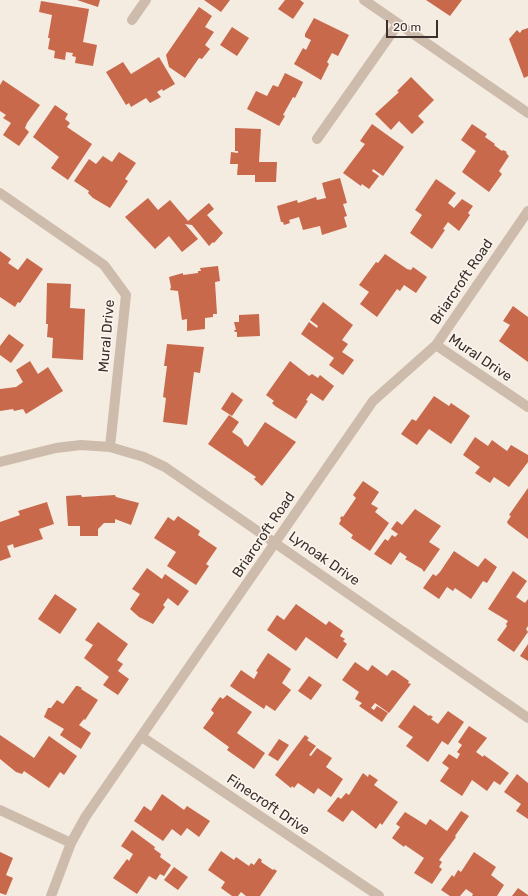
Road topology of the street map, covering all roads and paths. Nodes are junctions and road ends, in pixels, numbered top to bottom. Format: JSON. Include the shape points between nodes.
{"nodes":[{"id":1,"x":146,"y":0,"type":"edge"},
{"id":2,"x":364,"y":0,"type":"edge"},
{"id":3,"x":132,"y":20,"type":"dead end"},
{"id":4,"x":398,"y":24,"type":"junction"},
{"id":5,"x":528,"y":113,"type":"edge"},
{"id":6,"x":318,"y":139,"type":"dead end"},
{"id":7,"x":0,"y":193,"type":"edge"},
{"id":8,"x":528,"y":211,"type":"edge"},
{"id":9,"x":436,"y":345,"type":"junction"},
{"id":10,"x":528,"y":407,"type":"edge"},
{"id":11,"x":110,"y":447,"type":"junction"},
{"id":12,"x":0,"y":462,"type":"edge"},
{"id":13,"x":275,"y":542,"type":"junction"},
{"id":14,"x":528,"y":718,"type":"edge"},
{"id":15,"x":142,"y":736,"type":"junction"},
{"id":16,"x":0,"y":810,"type":"edge"},
{"id":17,"x":71,"y":843,"type":"junction"},
{"id":18,"x":51,"y":896,"type":"edge"},
{"id":19,"x":379,"y":896,"type":"edge"}],
"edges":[{"from":1,"to":3,"type":"street"},
{"from":2,"to":4,"type":"street"},
{"from":4,"to":5,"type":"street"},
{"from":4,"to":6,"type":"street"},
{"from":7,"to":11,"type":"street","name":"Mural Drive","via":[[104,265],[126,295]]},
{"from":8,"to":9,"type":"street","name":"Briarcroft Road"},
{"from":9,"to":10,"type":"street","name":"Mural Drive"},
{"from":9,"to":13,"type":"street","name":"Briarcroft Road","via":[[373,400]]},
{"from":11,"to":12,"type":"street","name":"Lynoak Drive","via":[[81,445],[56,448]]},
{"from":11,"to":13,"type":"street","name":"Lynoak Drive","via":[[144,457],[165,467]]},
{"from":13,"to":14,"type":"street","name":"Lynoak Drive"},
{"from":13,"to":15,"type":"street","name":"Briarcroft Road"},
{"from":15,"to":17,"type":"street","name":"Briarcroft Road","via":[[86,816]]},
{"from":15,"to":19,"type":"street","name":"Finecroft Drive"},
{"from":16,"to":17,"type":"street"},
{"from":17,"to":18,"type":"street","name":"Briarcroft Road"}]}
